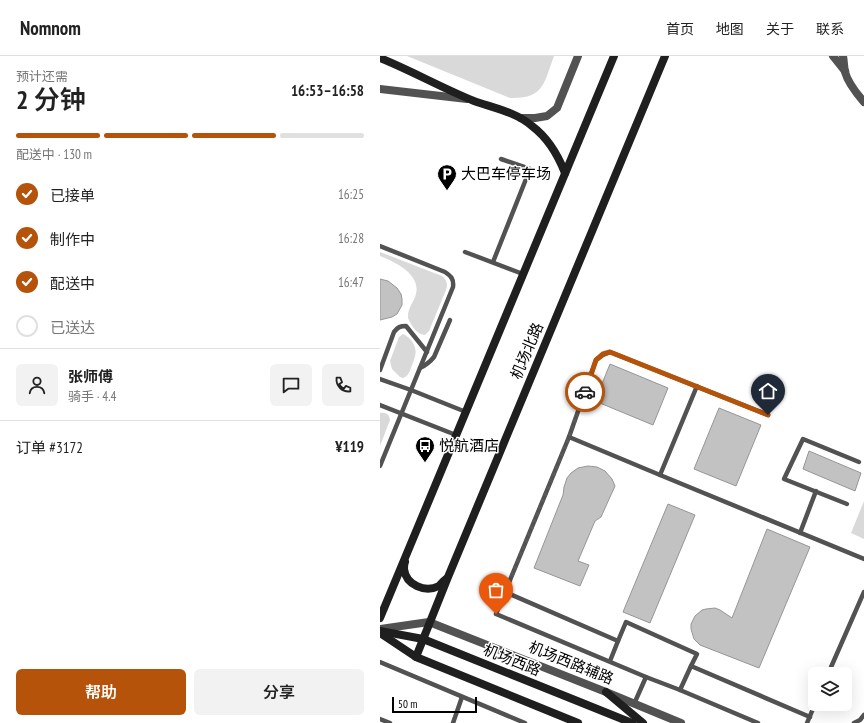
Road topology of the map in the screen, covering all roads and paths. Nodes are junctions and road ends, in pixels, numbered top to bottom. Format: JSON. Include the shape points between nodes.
{"nodes":[{"id":1,"x":578,"y":56,"type":"edge"},
{"id":2,"x":614,"y":56,"type":"edge"},
{"id":3,"x":665,"y":56,"type":"edge"},
{"id":4,"x":833,"y":56,"type":"edge"},
{"id":5,"x":843,"y":56,"type":"edge"},
{"id":6,"x":380,"y":58,"type":"edge"},
{"id":7,"x":845,"y":72,"type":"junction"},
{"id":8,"x":380,"y":88,"type":"edge"},
{"id":9,"x":473,"y":100,"type":"junction"},
{"id":10,"x":864,"y":102,"type":"edge"},
{"id":11,"x":521,"y":118,"type":"junction"},
{"id":12,"x":501,"y":159,"type":"dead end"},
{"id":13,"x":565,"y":173,"type":"junction"},
{"id":14,"x":380,"y":246,"type":"edge"},
{"id":15,"x":466,"y":252,"type":"dead end"},
{"id":16,"x":493,"y":262,"type":"junction"},
{"id":17,"x":523,"y":274,"type":"junction"},
{"id":18,"x":450,"y":320,"type":"dead end"},
{"id":19,"x":427,"y":352,"type":"junction"},
{"id":20,"x":420,"y":368,"type":"junction"},
{"id":21,"x":380,"y":370,"type":"edge"},
{"id":22,"x":380,"y":379,"type":"edge"},
{"id":23,"x":697,"y":386,"type":"junction"},
{"id":24,"x":411,"y":390,"type":"junction"},
{"id":25,"x":380,"y":405,"type":"edge"},
{"id":26,"x":466,"y":412,"type":"junction"},
{"id":27,"x":402,"y":413,"type":"junction"},
{"id":28,"x":768,"y":415,"type":"dead end"},
{"id":29,"x":456,"y":435,"type":"junction"},
{"id":30,"x":569,"y":437,"type":"junction"},
{"id":31,"x":382,"y":457,"type":"edge"},
{"id":32,"x":859,"y":462,"type":"dead end"},
{"id":33,"x":380,"y":466,"type":"edge"},
{"id":34,"x":660,"y":476,"type":"junction"},
{"id":35,"x":816,"y":492,"type":"junction"},
{"id":36,"x":847,"y":504,"type":"dead end"},
{"id":37,"x":800,"y":533,"type":"junction"},
{"id":38,"x":405,"y":558,"type":"junction"},
{"id":39,"x":864,"y":559,"type":"edge"},
{"id":40,"x":448,"y":576,"type":"junction"},
{"id":41,"x":505,"y":592,"type":"junction"},
{"id":42,"x":864,"y":592,"type":"edge"},
{"id":43,"x":380,"y":618,"type":"edge"},
{"id":44,"x":429,"y":622,"type":"junction"},
{"id":45,"x":380,"y":631,"type":"edge"},
{"id":46,"x":423,"y":639,"type":"junction"},
{"id":47,"x":618,"y":641,"type":"junction"},
{"id":48,"x":416,"y":657,"type":"junction"},
{"id":49,"x":610,"y":661,"type":"junction"},
{"id":50,"x":380,"y":662,"type":"edge"},
{"id":51,"x":691,"y":666,"type":"junction"},
{"id":52,"x":831,"y":667,"type":"edge"},
{"id":53,"x":646,"y":677,"type":"junction"},
{"id":54,"x":680,"y":690,"type":"junction"},
{"id":55,"x":606,"y":692,"type":"junction"},
{"id":56,"x":462,"y":697,"type":"junction"},
{"id":57,"x":634,"y":704,"type":"junction"},
{"id":58,"x":812,"y":711,"type":"edge"},
{"id":59,"x":864,"y":715,"type":"edge"},
{"id":60,"x":810,"y":717,"type":"junction"},
{"id":61,"x":380,"y":719,"type":"edge"},
{"id":62,"x":390,"y":723,"type":"edge"},
{"id":63,"x":453,"y":723,"type":"edge"},
{"id":64,"x":525,"y":723,"type":"edge"},
{"id":65,"x":578,"y":723,"type":"edge"},
{"id":66,"x":632,"y":723,"type":"edge"},
{"id":67,"x":643,"y":723,"type":"edge"},
{"id":68,"x":681,"y":723,"type":"edge"},
{"id":69,"x":758,"y":723,"type":"edge"},
{"id":70,"x":807,"y":723,"type":"edge"},
{"id":71,"x":854,"y":723,"type":"edge"}],
"edges":[{"from":1,"to":11,"type":"street","via":[[557,108],[547,116]]},
{"from":2,"to":13,"type":"main road"},
{"from":3,"to":40,"type":"main road","name":"机场北路"},
{"from":4,"to":7,"type":"street"},
{"from":5,"to":7,"type":"street"},
{"from":6,"to":9,"type":"main road"},
{"from":7,"to":10,"type":"street"},
{"from":8,"to":9,"type":"street"},
{"from":9,"to":11,"type":"main road"},
{"from":11,"to":13,"type":"main road","via":[[541,133],[561,162]]},
{"from":12,"to":16,"type":"lane","via":[[530,169]]},
{"from":13,"to":17,"type":"main road"},
{"from":14,"to":19,"type":"lane","via":[[445,272],[454,282]]},
{"from":15,"to":16,"type":"lane"},
{"from":16,"to":17,"type":"lane"},
{"from":17,"to":26,"type":"main road"},
{"from":18,"to":20,"type":"lane","via":[[434,357]]},
{"from":19,"to":20,"type":"lane"},
{"from":19,"to":21,"type":"lane","via":[[406,326],[402,326],[394,332]]},
{"from":20,"to":24,"type":"lane"},
{"from":22,"to":24,"type":"lane"},
{"from":23,"to":28,"type":"lane"},
{"from":23,"to":30,"type":"lane","via":[[610,352],[603,354],[596,360]]},
{"from":23,"to":34,"type":"lane"},
{"from":24,"to":26,"type":"lane"},
{"from":24,"to":27,"type":"lane"},
{"from":25,"to":27,"type":"lane"},
{"from":26,"to":29,"type":"main road"},
{"from":27,"to":29,"type":"lane"},
{"from":27,"to":31,"type":"lane"},
{"from":29,"to":38,"type":"main road"},
{"from":30,"to":34,"type":"lane"},
{"from":30,"to":41,"type":"lane"},
{"from":31,"to":33,"type":"lane"},
{"from":32,"to":35,"type":"lane","via":[[803,439],[784,479]]},
{"from":34,"to":37,"type":"lane"},
{"from":35,"to":36,"type":"lane"},
{"from":35,"to":37,"type":"lane"},
{"from":37,"to":39,"type":"lane"},
{"from":38,"to":40,"type":"main road","via":[[404,569],[408,580],[417,587],[429,589],[440,586]]},
{"from":38,"to":43,"type":"main road"},
{"from":40,"to":44,"type":"main road","name":"机场北路"},
{"from":41,"to":47,"type":"lane"},
{"from":41,"to":49,"type":"lane","via":[[496,614]]},
{"from":42,"to":52,"type":"lane"},
{"from":44,"to":45,"type":"street","name":"机场西路辅路"},
{"from":44,"to":46,"type":"main road","name":"机场北路"},
{"from":44,"to":55,"type":"street","name":"机场西路辅路"},
{"from":45,"to":46,"type":"main road","name":"机场西路"},
{"from":45,"to":48,"type":"main road"},
{"from":46,"to":48,"type":"main road","name":"机场北路"},
{"from":46,"to":66,"type":"main road","name":"机场西路"},
{"from":47,"to":49,"type":"lane"},
{"from":47,"to":51,"type":"lane","via":[[626,622],[697,654]]},
{"from":48,"to":65,"type":"main road"},
{"from":49,"to":53,"type":"lane"},
{"from":50,"to":56,"type":"lane"},
{"from":51,"to":54,"type":"lane"},
{"from":51,"to":60,"type":"lane"},
{"from":53,"to":54,"type":"lane"},
{"from":53,"to":57,"type":"lane"},
{"from":54,"to":69,"type":"lane"},
{"from":55,"to":57,"type":"street","name":"机场西路辅路"},
{"from":55,"to":67,"type":"main road"},
{"from":56,"to":63,"type":"lane"},
{"from":56,"to":64,"type":"lane"},
{"from":57,"to":68,"type":"street","name":"机场西路辅路"},
{"from":58,"to":60,"type":"lane"},
{"from":59,"to":71,"type":"lane"},
{"from":60,"to":70,"type":"lane"},
{"from":61,"to":62,"type":"lane"}]}
